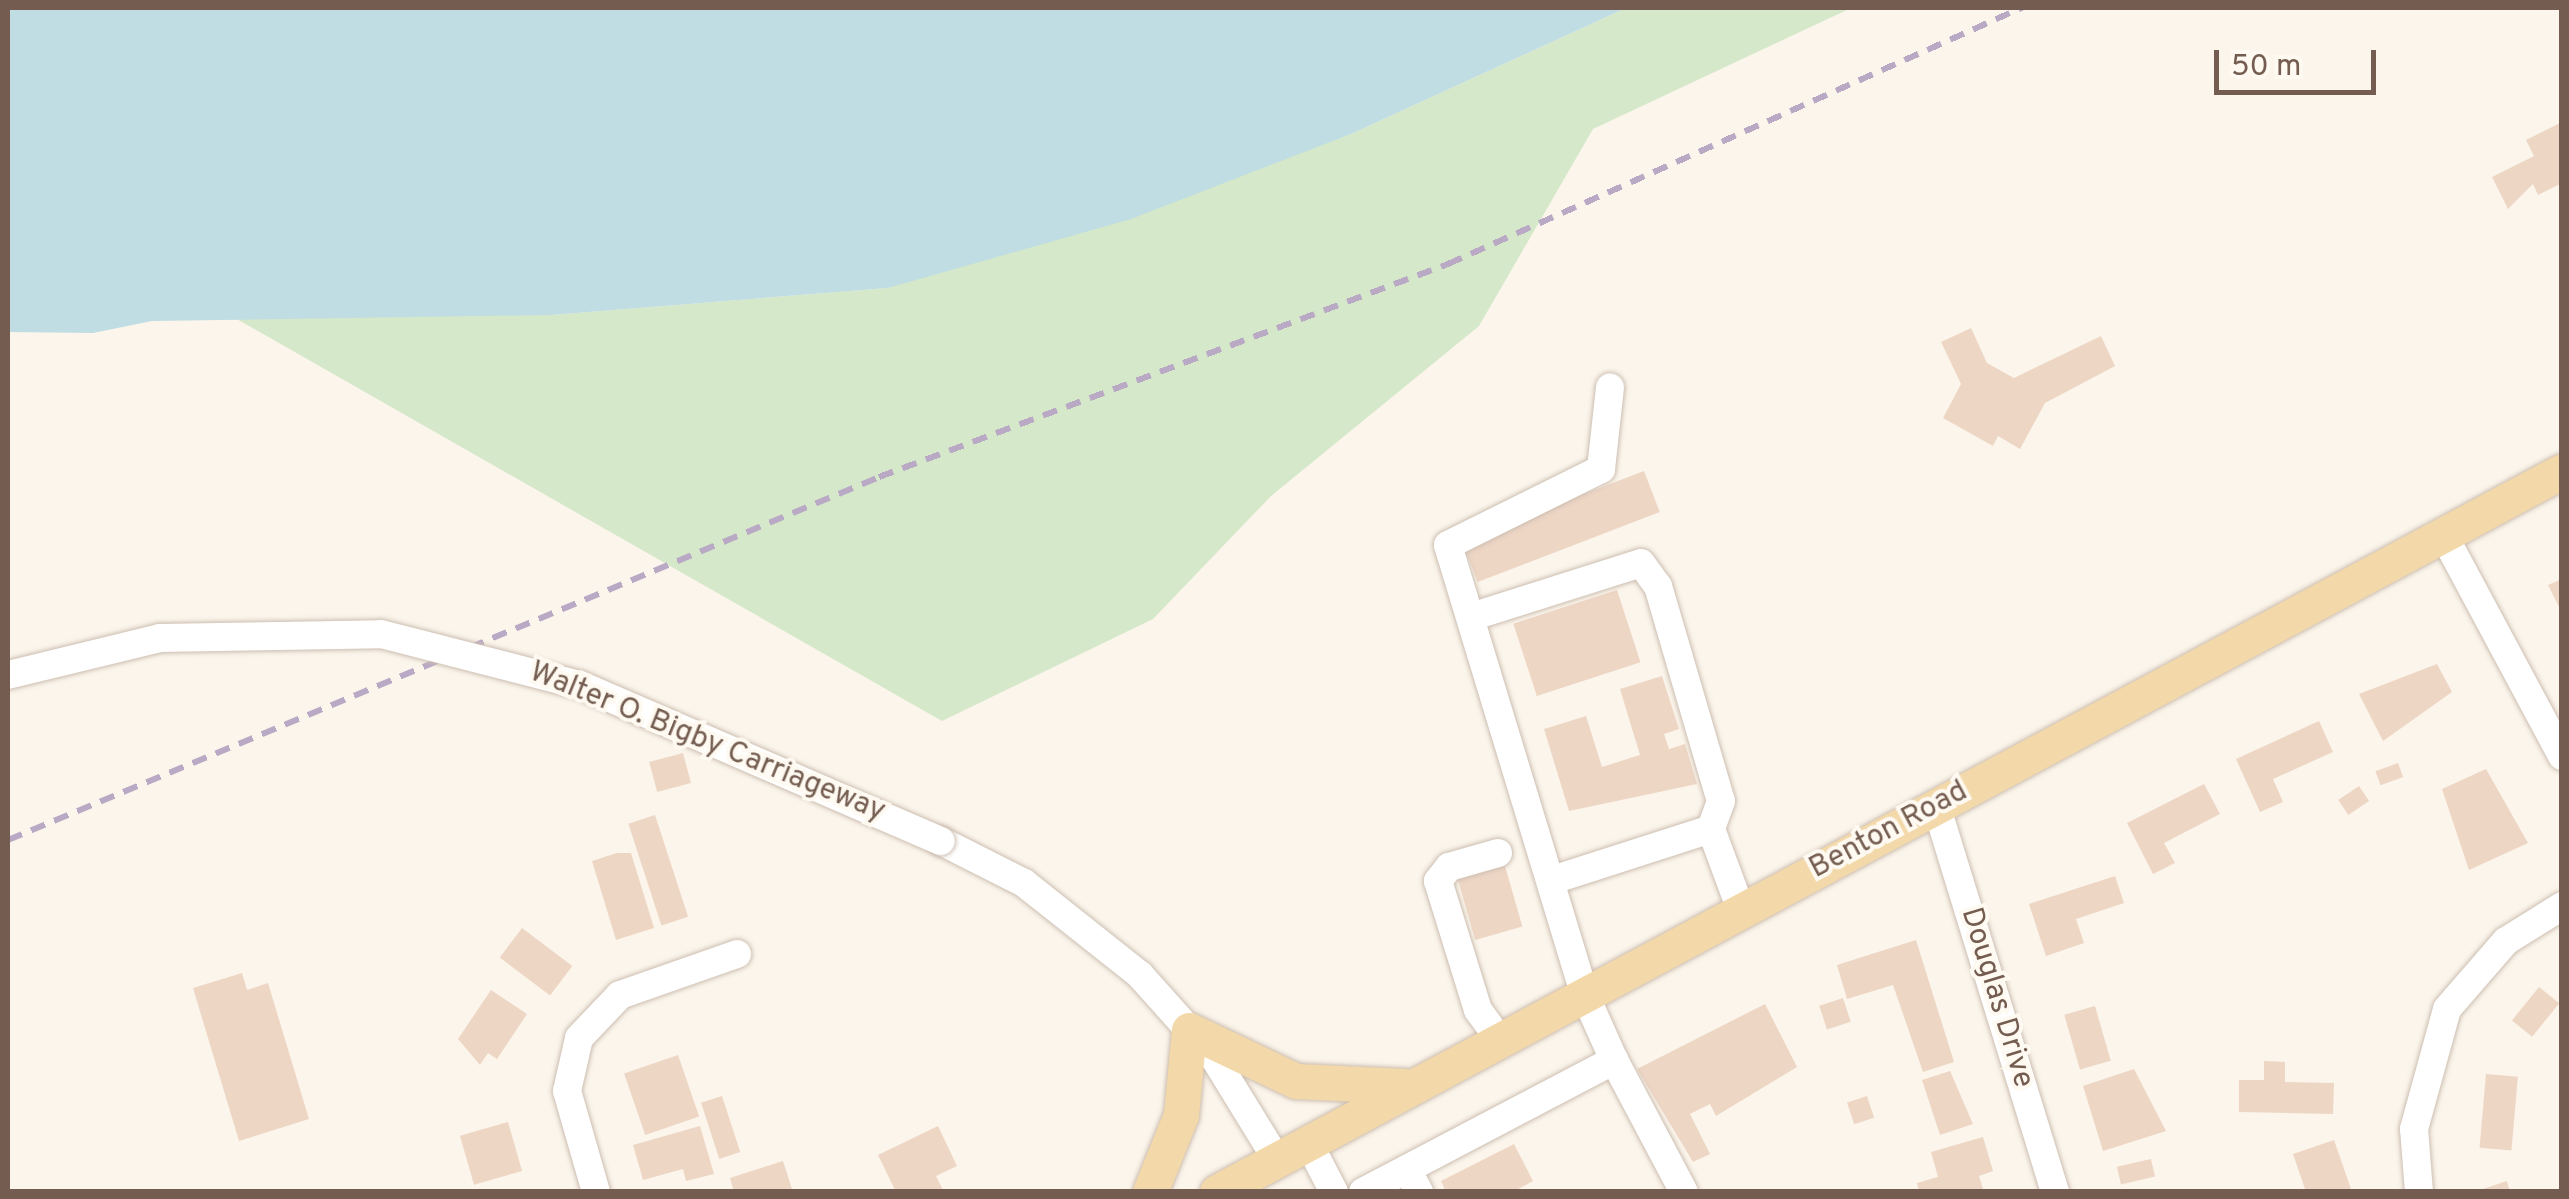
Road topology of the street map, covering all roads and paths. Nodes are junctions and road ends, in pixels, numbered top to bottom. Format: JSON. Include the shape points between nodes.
{"nodes":[{"id":1,"x":1610,"y":388,"type":"dead end"},
{"id":2,"x":2562,"y":471,"type":"edge"},
{"id":3,"x":2443,"y":534,"type":"junction"},
{"id":4,"x":1474,"y":616,"type":"junction"},
{"id":5,"x":8,"y":675,"type":"edge"},
{"id":6,"x":2562,"y":756,"type":"edge"},
{"id":7,"x":1936,"y":805,"type":"junction"},
{"id":8,"x":1712,"y":829,"type":"junction"},
{"id":9,"x":1498,"y":853,"type":"dead end"},
{"id":10,"x":1552,"y":880,"type":"junction"},
{"id":11,"x":2562,"y":906,"type":"edge"},
{"id":12,"x":1742,"y":910,"type":"junction"},
{"id":13,"x":738,"y":954,"type":"dead end"},
{"id":14,"x":1584,"y":993,"type":"junction"},
{"id":15,"x":1189,"y":1030,"type":"junction"},
{"id":16,"x":1499,"y":1039,"type":"junction"},
{"id":17,"x":1614,"y":1060,"type":"junction"},
{"id":18,"x":1411,"y":1086,"type":"junction"},
{"id":19,"x":1292,"y":1150,"type":"junction"},
{"id":20,"x":1413,"y":1180,"type":"edge"},
{"id":21,"x":1217,"y":1191,"type":"edge"},
{"id":22,"x":596,"y":1192,"type":"edge"},
{"id":23,"x":1150,"y":1192,"type":"edge"},
{"id":24,"x":1334,"y":1192,"type":"edge"},
{"id":25,"x":1364,"y":1192,"type":"edge"},
{"id":26,"x":1684,"y":1192,"type":"edge"},
{"id":27,"x":2055,"y":1192,"type":"edge"},
{"id":28,"x":2419,"y":1192,"type":"edge"}],
"edges":[{"from":1,"to":4,"type":"street","via":[[1601,470],[1448,545]]},
{"from":2,"to":3,"type":"main road","name":"Benton Road"},
{"from":3,"to":6,"type":"street"},
{"from":3,"to":7,"type":"main road","name":"Benton Road"},
{"from":4,"to":8,"type":"street","via":[[1629,562],[1649,570],[1722,801]]},
{"from":4,"to":10,"type":"street"},
{"from":5,"to":15,"type":"street","name":"Walter O. Bigby Carriageway","bridge":true,"via":[[97,649],[232,630],[398,637],[580,684],[941,840],[1084,925]]},
{"from":7,"to":12,"type":"main road","name":"Benton Road"},
{"from":7,"to":27,"type":"street","name":"Douglas Drive"},
{"from":8,"to":10,"type":"street"},
{"from":8,"to":12,"type":"street"},
{"from":9,"to":16,"type":"street","via":[[1449,867],[1438,881],[1478,1010]]},
{"from":10,"to":14,"type":"street"},
{"from":11,"to":28,"type":"street","via":[[2506,941],[2447,1009],[2419,1098]]},
{"from":12,"to":14,"type":"main road","name":"Benton Road"},
{"from":13,"to":22,"type":"street","via":[[620,995],[580,1038],[567,1091]]},
{"from":14,"to":16,"type":"main road","name":"Benton Road"},
{"from":14,"to":17,"type":"street"},
{"from":15,"to":18,"type":"main road","via":[[1296,1081]]},
{"from":15,"to":19,"type":"street","name":"Walter O. Bigby Carriageway"},
{"from":15,"to":23,"type":"main road","via":[[1181,1115]]},
{"from":16,"to":18,"type":"main road","name":"Benton Road"},
{"from":17,"to":20,"type":"street"},
{"from":17,"to":26,"type":"street"},
{"from":18,"to":19,"type":"main road","name":"Benton Road"},
{"from":19,"to":21,"type":"main road","name":"Benton Road"},
{"from":19,"to":24,"type":"street","name":"Walter O. Bigby Carriageway"},
{"from":20,"to":25,"type":"street"}]}
